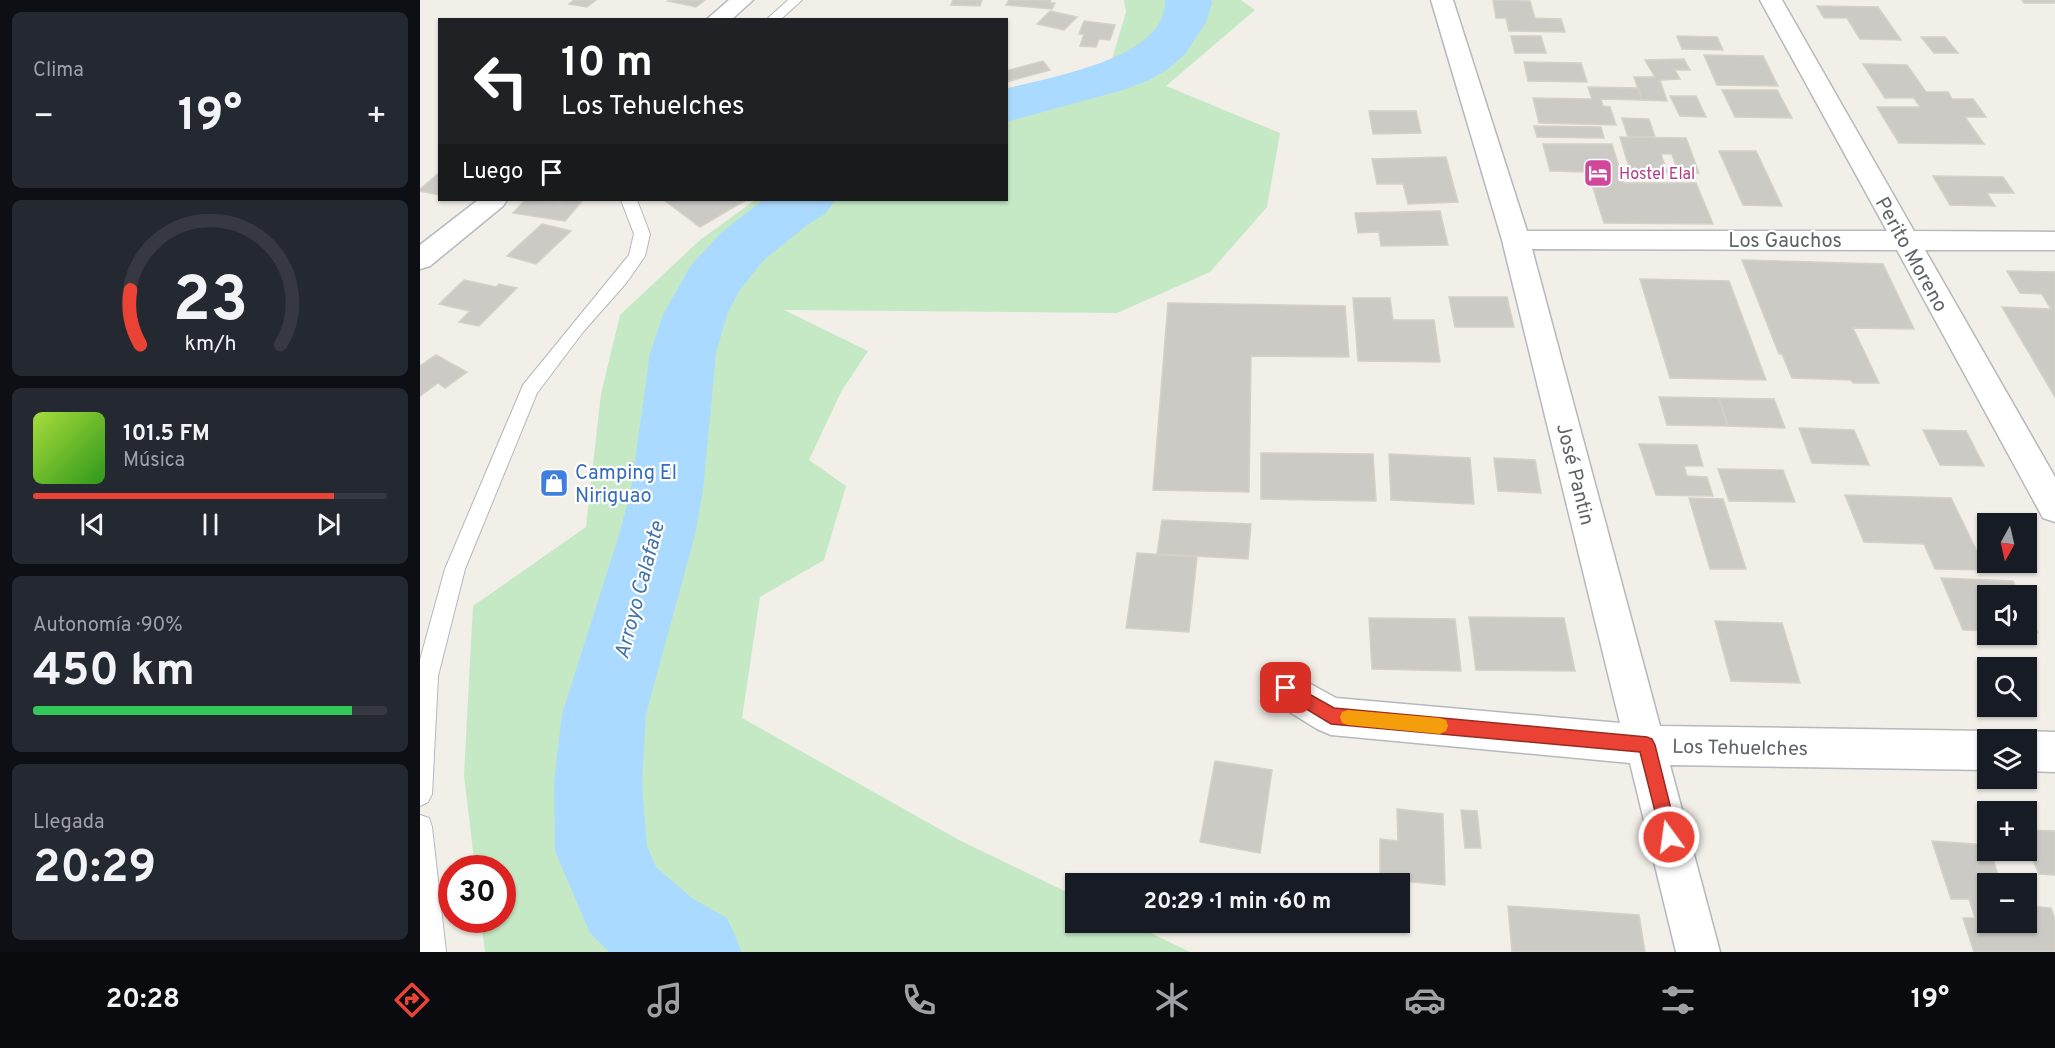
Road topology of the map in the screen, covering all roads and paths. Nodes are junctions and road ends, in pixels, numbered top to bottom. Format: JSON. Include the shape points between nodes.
{"nodes":[{"id":1,"x":742,"y":0,"type":"edge"},
{"id":2,"x":796,"y":0,"type":"edge"},
{"id":3,"x":1442,"y":0,"type":"edge"},
{"id":4,"x":1771,"y":0,"type":"edge"},
{"id":5,"x":720,"y":18,"type":"edge"},
{"id":6,"x":774,"y":18,"type":"edge"},
{"id":7,"x":493,"y":201,"type":"edge"},
{"id":8,"x":629,"y":201,"type":"edge"},
{"id":9,"x":1516,"y":240,"type":"junction"},
{"id":10,"x":1905,"y":241,"type":"junction"},
{"id":11,"x":2055,"y":241,"type":"edge"},
{"id":12,"x":420,"y":259,"type":"edge"},
{"id":13,"x":2055,"y":508,"type":"edge"},
{"id":14,"x":1286,"y":688,"type":"dead end"},
{"id":15,"x":1647,"y":745,"type":"junction"},
{"id":16,"x":1977,"y":751,"type":"edge"},
{"id":17,"x":2037,"y":751,"type":"edge"},
{"id":18,"x":2055,"y":752,"type":"edge"},
{"id":19,"x":420,"y":794,"type":"edge"},
{"id":20,"x":420,"y":827,"type":"edge"},
{"id":21,"x":433,"y":952,"type":"edge"},
{"id":22,"x":1698,"y":952,"type":"edge"}],
"edges":[{"from":1,"to":5,"type":"street"},
{"from":2,"to":6,"type":"lane"},
{"from":3,"to":9,"type":"street","name":"José Pantin"},
{"from":4,"to":10,"type":"street","name":"Perito Moreno"},
{"from":7,"to":12,"type":"street"},
{"from":8,"to":19,"type":"lane","via":[[642,234],[637,256],[529,390],[455,569],[427,676]]},
{"from":9,"to":10,"type":"street","name":"Los Gauchos"},
{"from":9,"to":15,"type":"street","name":"José Pantin"},
{"from":10,"to":11,"type":"street","name":"Los Gauchos"},
{"from":10,"to":13,"type":"street","name":"Perito Moreno"},
{"from":14,"to":15,"type":"street","name":"Los Tehuelches","via":[[1331,716]]},
{"from":15,"to":16,"type":"street","name":"Los Tehuelches"},
{"from":15,"to":22,"type":"street","name":"José Pantin"},
{"from":17,"to":18,"type":"street"},
{"from":20,"to":21,"type":"lane"}]}
